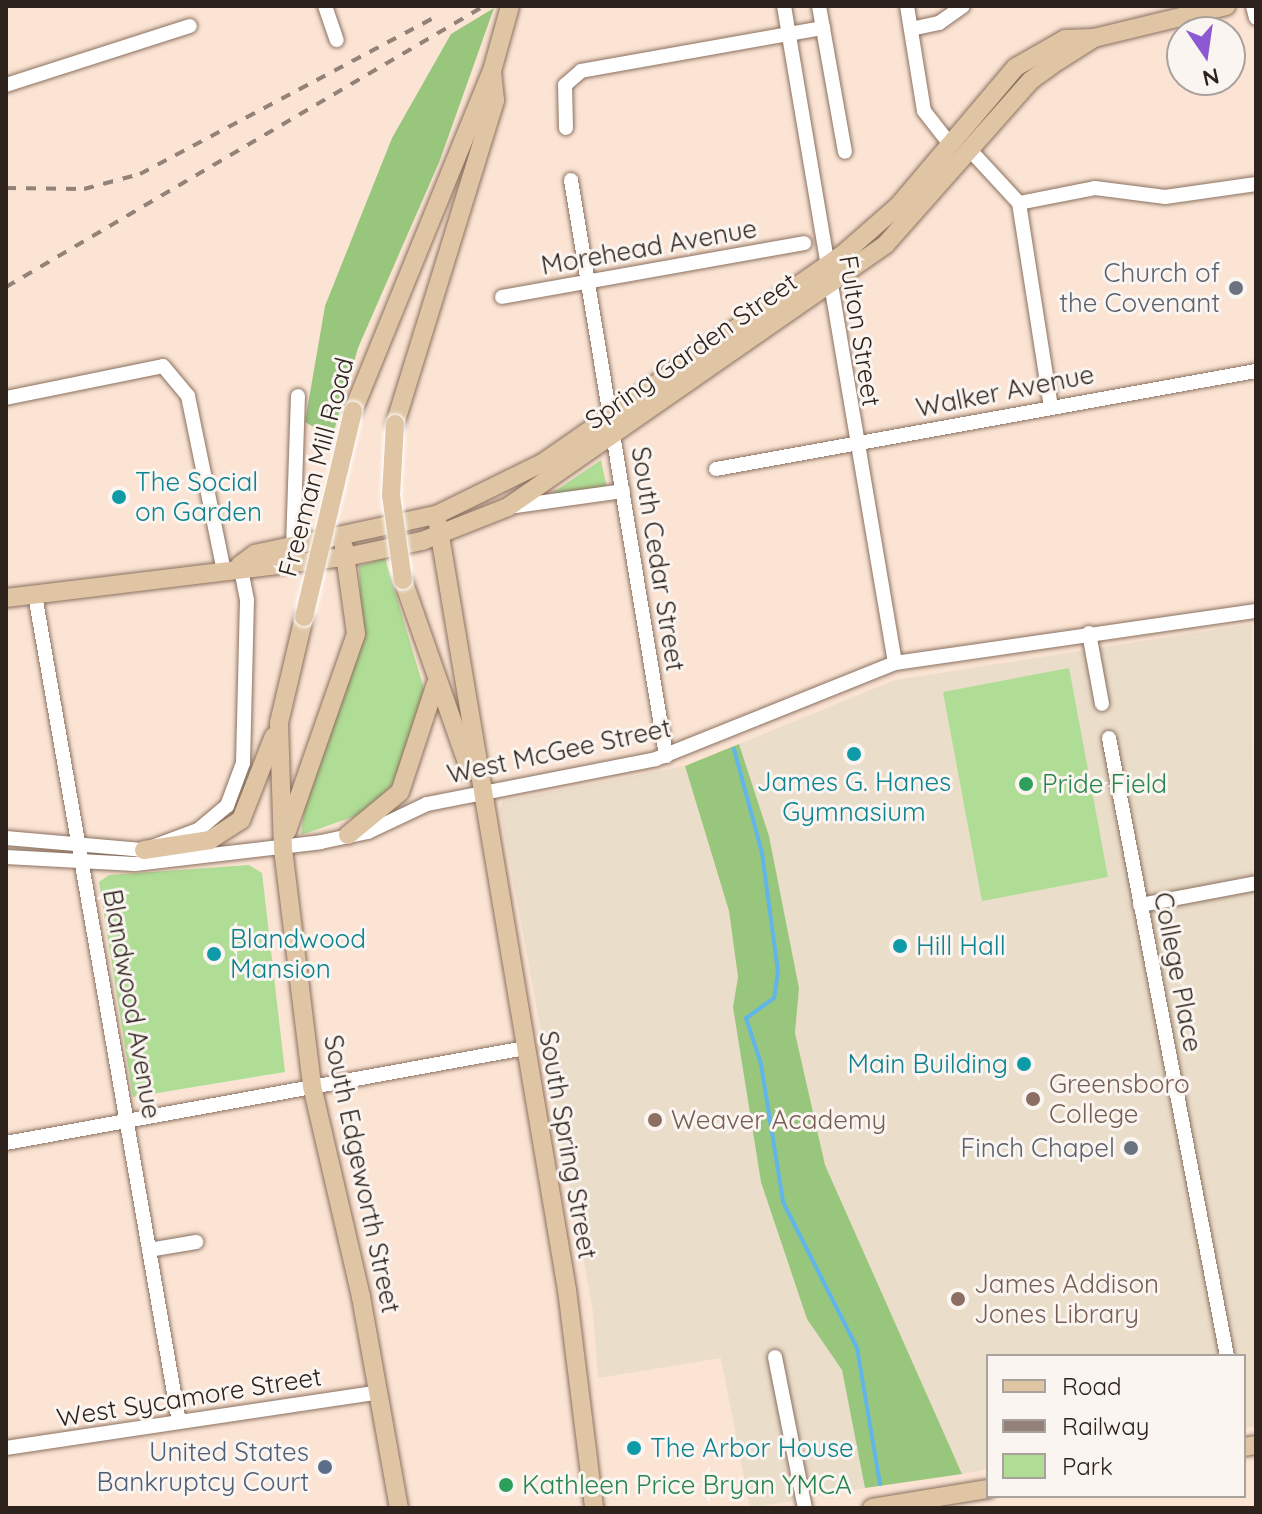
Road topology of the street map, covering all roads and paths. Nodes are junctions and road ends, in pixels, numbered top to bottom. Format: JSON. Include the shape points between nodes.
{"nodes":[{"id":1,"x":325,"y":6,"type":"edge"},
{"id":2,"x":510,"y":6,"type":"edge"},
{"id":3,"x":784,"y":6,"type":"edge"},
{"id":4,"x":819,"y":6,"type":"edge"},
{"id":5,"x":907,"y":6,"type":"edge"},
{"id":6,"x":963,"y":6,"type":"edge"},
{"id":7,"x":1226,"y":6,"type":"edge"},
{"id":8,"x":1253,"y":6,"type":"edge"},
{"id":9,"x":1256,"y":18,"type":"edge"},
{"id":10,"x":190,"y":26,"type":"dead end"},
{"id":11,"x":823,"y":28,"type":"junction"},
{"id":12,"x":911,"y":29,"type":"junction"},
{"id":13,"x":788,"y":34,"type":"junction"},
{"id":14,"x":1094,"y":38,"type":"junction"},
{"id":15,"x":337,"y":40,"type":"dead end"},
{"id":16,"x":493,"y":68,"type":"junction"},
{"id":17,"x":6,"y":85,"type":"edge"},
{"id":18,"x":566,"y":128,"type":"dead end"},
{"id":19,"x":949,"y":143,"type":"junction"},
{"id":20,"x":969,"y":149,"type":"junction"},
{"id":21,"x":845,"y":152,"type":"dead end"},
{"id":22,"x":571,"y":180,"type":"dead end"},
{"id":23,"x":1256,"y":184,"type":"edge"},
{"id":24,"x":1019,"y":203,"type":"junction"},
{"id":25,"x":804,"y":243,"type":"dead end"},
{"id":26,"x":825,"y":267,"type":"junction"},
{"id":27,"x":590,"y":282,"type":"junction"},
{"id":28,"x":828,"y":287,"type":"junction"},
{"id":29,"x":502,"y":297,"type":"dead end"},
{"id":30,"x":1256,"y":371,"type":"edge"},
{"id":31,"x":298,"y":396,"type":"dead end"},
{"id":32,"x":6,"y":398,"type":"edge"},
{"id":33,"x":1051,"y":407,"type":"junction"},
{"id":34,"x":611,"y":415,"type":"junction"},
{"id":35,"x":614,"y":437,"type":"junction"},
{"id":36,"x":855,"y":444,"type":"junction"},
{"id":37,"x":716,"y":469,"type":"dead end"},
{"id":38,"x":623,"y":491,"type":"junction"},
{"id":39,"x":508,"y":507,"type":"junction"},
{"id":40,"x":436,"y":515,"type":"junction"},
{"id":41,"x":440,"y":535,"type":"junction"},
{"id":42,"x":342,"y":537,"type":"junction"},
{"id":43,"x":293,"y":546,"type":"junction"},
{"id":44,"x":346,"y":557,"type":"junction"},
{"id":45,"x":232,"y":566,"type":"junction"},
{"id":46,"x":35,"y":595,"type":"junction"},
{"id":47,"x":6,"y":598,"type":"edge"},
{"id":48,"x":1256,"y":611,"type":"edge"},
{"id":49,"x":1089,"y":633,"type":"junction"},
{"id":50,"x":895,"y":663,"type":"junction"},
{"id":51,"x":435,"y":686,"type":"junction"},
{"id":52,"x":1102,"y":704,"type":"dead end"},
{"id":53,"x":279,"y":723,"type":"junction"},
{"id":54,"x":1109,"y":738,"type":"dead end"},
{"id":55,"x":666,"y":756,"type":"junction"},
{"id":56,"x":478,"y":792,"type":"junction"},
{"id":57,"x":348,"y":835,"type":"junction"},
{"id":58,"x":6,"y":838,"type":"edge"},
{"id":59,"x":80,"y":843,"type":"junction"},
{"id":60,"x":283,"y":849,"type":"junction"},
{"id":61,"x":144,"y":850,"type":"junction"},
{"id":62,"x":6,"y":857,"type":"edge"},
{"id":63,"x":83,"y":864,"type":"junction"},
{"id":64,"x":1256,"y":883,"type":"edge"},
{"id":65,"x":1140,"y":905,"type":"junction"},
{"id":66,"x":525,"y":1048,"type":"junction"},
{"id":67,"x":312,"y":1086,"type":"junction"},
{"id":68,"x":127,"y":1121,"type":"junction"},
{"id":69,"x":6,"y":1143,"type":"edge"},
{"id":70,"x":196,"y":1242,"type":"dead end"},
{"id":71,"x":149,"y":1250,"type":"junction"},
{"id":72,"x":1227,"y":1354,"type":"edge"},
{"id":73,"x":775,"y":1357,"type":"dead end"},
{"id":74,"x":379,"y":1392,"type":"junction"},
{"id":75,"x":179,"y":1422,"type":"junction"},
{"id":76,"x":6,"y":1448,"type":"edge"},
{"id":77,"x":986,"y":1489,"type":"edge"},
{"id":78,"x":399,"y":1508,"type":"edge"},
{"id":79,"x":594,"y":1508,"type":"edge"},
{"id":80,"x":805,"y":1508,"type":"edge"},
{"id":81,"x":872,"y":1508,"type":"edge"}],
"edges":[{"from":1,"to":15,"type":"street"},
{"from":2,"to":16,"type":"main road","name":"Freeman Mill Road"},
{"from":3,"to":13,"type":"street","name":"Fulton Street"},
{"from":4,"to":11,"type":"street"},
{"from":5,"to":12,"type":"street"},
{"from":6,"to":12,"type":"street","via":[[939,23]]},
{"from":7,"to":14,"type":"main road","name":"Spring Garden Street"},
{"from":8,"to":9,"type":"street"},
{"from":10,"to":17,"type":"street"},
{"from":11,"to":13,"type":"street"},
{"from":11,"to":21,"type":"street"},
{"from":12,"to":19,"type":"street","via":[[924,111]]},
{"from":13,"to":18,"type":"street","via":[[581,71],[565,85]]},
{"from":13,"to":26,"type":"street","name":"Fulton Street"},
{"from":14,"to":19,"type":"main road","name":"Spring Garden Street","via":[[1065,39],[1016,67]]},
{"from":14,"to":20,"type":"main road","name":"Spring Garden Street","via":[[1030,81]]},
{"from":16,"to":51,"type":"main road","name":"Freeman Mill Road","bridge":true,"via":[[495,100],[395,424],[391,495],[403,580]]},
{"from":16,"to":53,"type":"main road","name":"Freeman Mill Road","bridge":true,"via":[[353,411]]},
{"from":19,"to":26,"type":"main road","name":"Spring Garden Street","via":[[898,206]]},
{"from":20,"to":24,"type":"street"},
{"from":20,"to":28,"type":"main road","name":"Spring Garden Street","via":[[886,244]]},
{"from":22,"to":27,"type":"street","name":"South Cedar Street"},
{"from":23,"to":24,"type":"street","via":[[1174,197],[1095,188]]},
{"from":24,"to":33,"type":"street"},
{"from":25,"to":27,"type":"street","name":"Morehead Avenue"},
{"from":26,"to":28,"type":"street","name":"Fulton Street"},
{"from":26,"to":34,"type":"main road","name":"Spring Garden Street"},
{"from":27,"to":29,"type":"street","name":"Morehead Avenue"},
{"from":27,"to":34,"type":"street","name":"South Cedar Street"},
{"from":28,"to":35,"type":"main road","name":"Spring Garden Street"},
{"from":28,"to":36,"type":"street","name":"Fulton Street"},
{"from":30,"to":33,"type":"street","name":"Walker Avenue"},
{"from":31,"to":43,"type":"street"},
{"from":32,"to":45,"type":"street","via":[[163,366],[188,396]]},
{"from":33,"to":36,"type":"street","name":"Walker Avenue"},
{"from":34,"to":35,"type":"street","name":"South Cedar Street"},
{"from":34,"to":40,"type":"main road","name":"Spring Garden Street","via":[[512,481]]},
{"from":35,"to":38,"type":"street","name":"South Cedar Street"},
{"from":35,"to":39,"type":"main road","name":"Spring Garden Street"},
{"from":36,"to":37,"type":"street","name":"Walker Avenue"},
{"from":36,"to":50,"type":"street","name":"Fulton Street"},
{"from":38,"to":39,"type":"street"},
{"from":38,"to":55,"type":"street","name":"South Cedar Street"},
{"from":39,"to":41,"type":"main road","name":"Spring Garden Street"},
{"from":40,"to":41,"type":"main road"},
{"from":40,"to":42,"type":"main road","name":"Spring Garden Street"},
{"from":41,"to":44,"type":"main road","name":"Spring Garden Street"},
{"from":41,"to":56,"type":"main road"},
{"from":42,"to":43,"type":"main road","name":"Spring Garden Street"},
{"from":42,"to":44,"type":"main road"},
{"from":43,"to":45,"type":"main road","name":"Spring Garden Street"},
{"from":44,"to":45,"type":"main road","name":"Spring Garden Street","via":[[260,569]]},
{"from":44,"to":60,"type":"main road","via":[[356,634],[346,676],[301,774]]},
{"from":45,"to":46,"type":"main road","name":"Spring Garden Street"},
{"from":45,"to":61,"type":"street","via":[[248,673],[239,785],[211,821]]},
{"from":46,"to":47,"type":"main road","name":"Spring Garden Street"},
{"from":46,"to":59,"type":"street","name":"Blandwood Avenue"},
{"from":48,"to":49,"type":"street","name":"West McGee Street"},
{"from":49,"to":50,"type":"street","name":"West McGee Street"},
{"from":49,"to":52,"type":"street"},
{"from":50,"to":55,"type":"street","name":"West McGee Street"},
{"from":51,"to":56,"type":"main road","name":"Freeman Mill Road"},
{"from":51,"to":57,"type":"main road","via":[[415,766],[400,792]]},
{"from":53,"to":60,"type":"main road","name":"Freeman Mill Road"},
{"from":53,"to":61,"type":"main road","via":[[241,820],[210,840]]},
{"from":54,"to":65,"type":"street","name":"College Place"},
{"from":55,"to":56,"type":"street","name":"West McGee Street"},
{"from":56,"to":57,"type":"street","name":"West McGee Street"},
{"from":56,"to":66,"type":"main road","name":"South Spring Street"},
{"from":57,"to":60,"type":"street","name":"West McGee Street"},
{"from":58,"to":59,"type":"street"},
{"from":59,"to":61,"type":"street"},
{"from":59,"to":63,"type":"street","name":"Blandwood Avenue"},
{"from":60,"to":63,"type":"street","name":"West McGee Street"},
{"from":60,"to":67,"type":"main road","name":"South Edgeworth Street"},
{"from":62,"to":63,"type":"street","name":"West McGee Street"},
{"from":63,"to":68,"type":"street","name":"Blandwood Avenue"},
{"from":64,"to":65,"type":"street"},
{"from":65,"to":72,"type":"street","name":"College Place"},
{"from":66,"to":67,"type":"street"},
{"from":66,"to":79,"type":"main road","name":"South Spring Street","via":[[567,1290]]},
{"from":67,"to":68,"type":"street"},
{"from":67,"to":74,"type":"main road","name":"South Edgeworth Street"},
{"from":68,"to":69,"type":"street"},
{"from":68,"to":71,"type":"street","name":"Blandwood Avenue"},
{"from":70,"to":71,"type":"street"},
{"from":71,"to":75,"type":"street","name":"Blandwood Avenue"},
{"from":73,"to":80,"type":"street"},
{"from":74,"to":75,"type":"street","name":"West Sycamore Street"},
{"from":74,"to":78,"type":"main road","name":"South Edgeworth Street"},
{"from":75,"to":76,"type":"street","name":"West Sycamore Street"},
{"from":77,"to":81,"type":"main road"}]}
